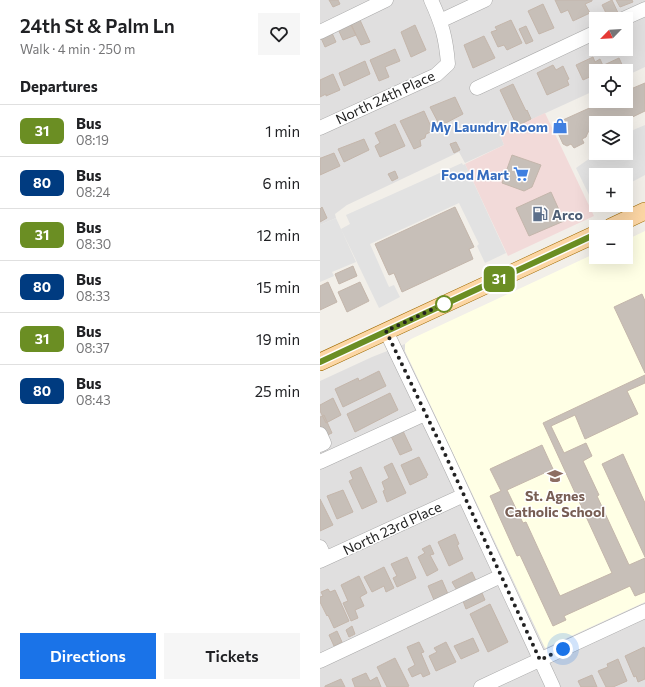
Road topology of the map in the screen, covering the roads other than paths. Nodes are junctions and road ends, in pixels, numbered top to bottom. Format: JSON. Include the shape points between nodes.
{"nodes":[{"id":1,"x":386,"y":0,"type":"edge"},
{"id":2,"x":431,"y":0,"type":"edge"},
{"id":3,"x":485,"y":0,"type":"edge"},
{"id":4,"x":645,"y":9,"type":"edge"},
{"id":5,"x":633,"y":14,"type":"edge"},
{"id":6,"x":440,"y":21,"type":"junction"},
{"id":7,"x":320,"y":32,"type":"edge"},
{"id":8,"x":589,"y":35,"type":"edge"},
{"id":9,"x":477,"y":88,"type":"dead end"},
{"id":10,"x":320,"y":128,"type":"edge"},
{"id":11,"x":645,"y":211,"type":"edge"},
{"id":12,"x":625,"y":220,"type":"edge"},
{"id":13,"x":589,"y":237,"type":"edge"},
{"id":14,"x":386,"y":331,"type":"junction"},
{"id":15,"x":320,"y":362,"type":"edge"},
{"id":16,"x":425,"y":414,"type":"junction"},
{"id":17,"x":320,"y":434,"type":"edge"},
{"id":18,"x":320,"y":445,"type":"edge"},
{"id":19,"x":320,"y":462,"type":"edge"},
{"id":20,"x":464,"y":495,"type":"junction"},
{"id":21,"x":322,"y":555,"type":"edge"},
{"id":22,"x":501,"y":576,"type":"junction"},
{"id":23,"x":645,"y":610,"type":"edge"},
{"id":24,"x":540,"y":660,"type":"junction"},
{"id":25,"x":320,"y":661,"type":"edge"},
{"id":26,"x":481,"y":687,"type":"edge"},
{"id":27,"x":553,"y":687,"type":"edge"}],
"edges":[{"from":1,"to":7,"type":"street"},
{"from":2,"to":6,"type":"street"},
{"from":3,"to":6,"type":"street"},
{"from":4,"to":5,"type":"street"},
{"from":6,"to":10,"type":"street","name":"North 24th Place","via":[[446,41],[448,64],[436,75]]},
{"from":8,"to":9,"type":"street"},
{"from":11,"to":12,"type":"main road"},
{"from":13,"to":14,"type":"main road"},
{"from":14,"to":15,"type":"main road"},
{"from":14,"to":16,"type":"street"},
{"from":16,"to":19,"type":"street"},
{"from":16,"to":20,"type":"street"},
{"from":17,"to":18,"type":"street","via":[[324,443]]},
{"from":20,"to":21,"type":"street","name":"North 23rd Place"},
{"from":20,"to":22,"type":"street"},
{"from":22,"to":24,"type":"street"},
{"from":22,"to":25,"type":"street"},
{"from":23,"to":24,"type":"street"},
{"from":24,"to":26,"type":"street"},
{"from":24,"to":27,"type":"street"}]}
